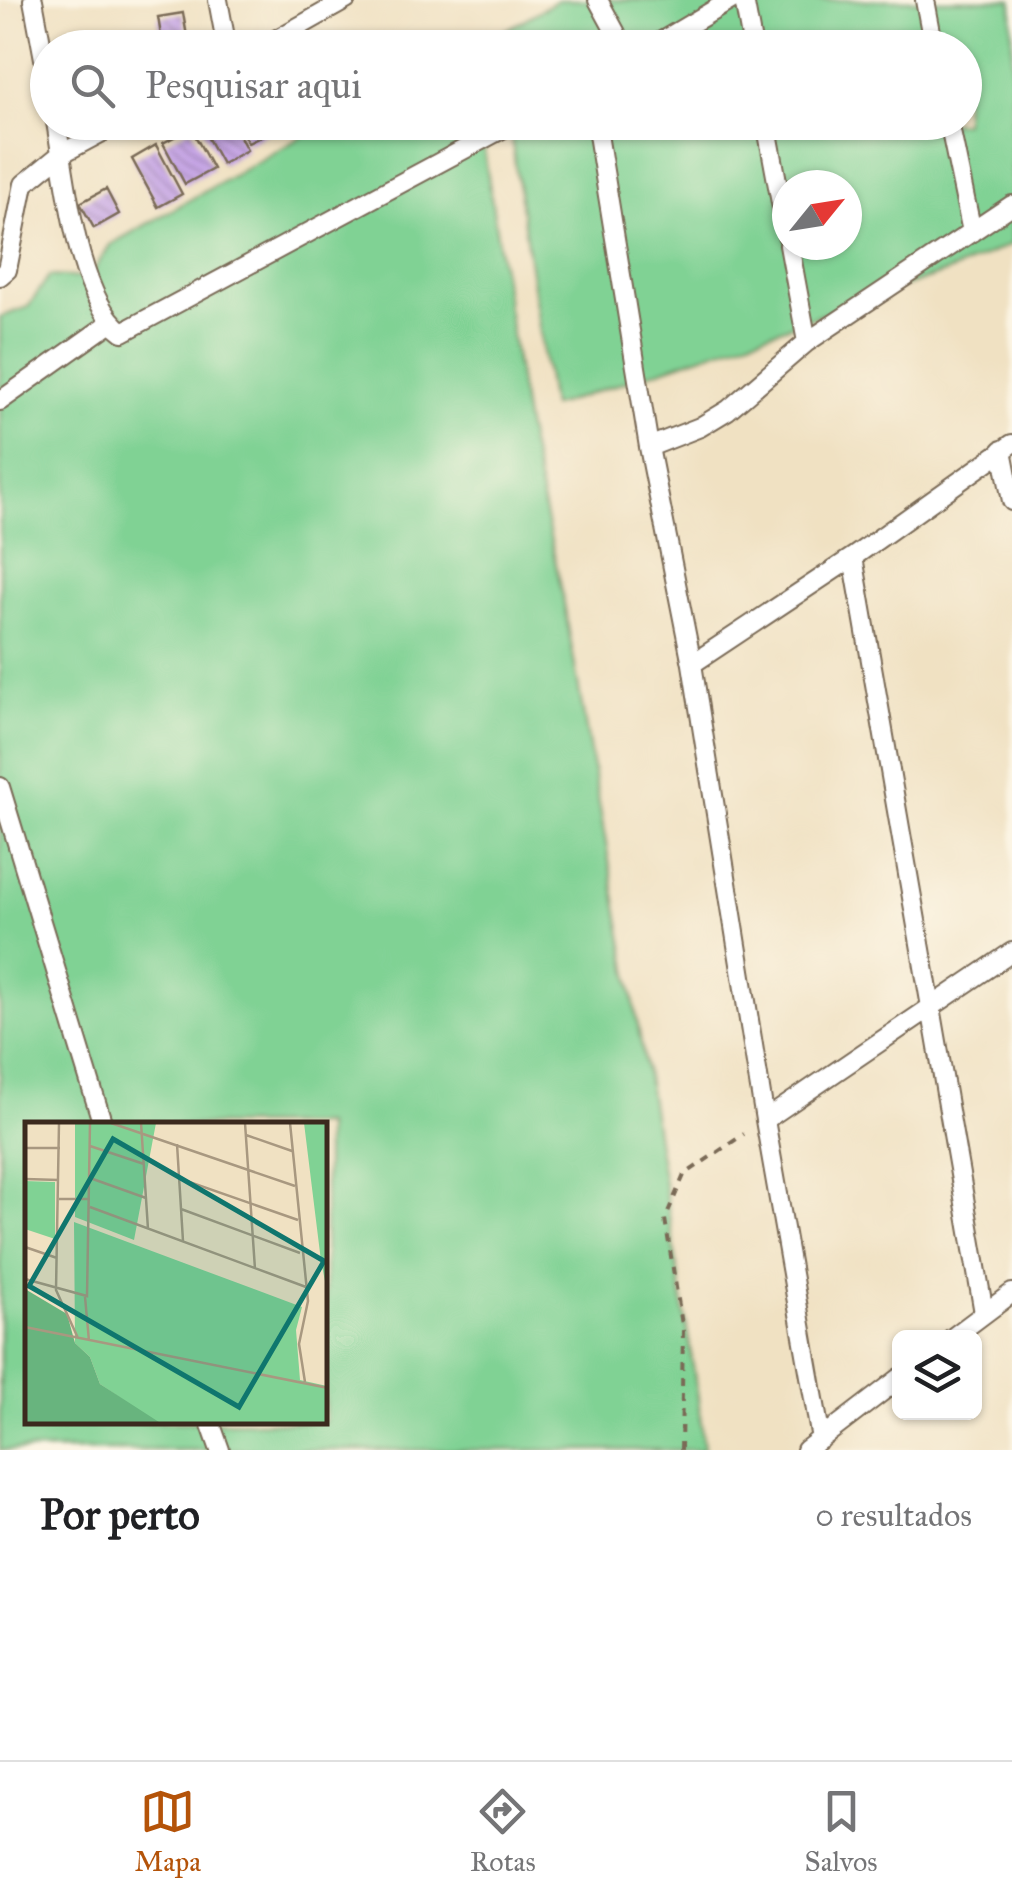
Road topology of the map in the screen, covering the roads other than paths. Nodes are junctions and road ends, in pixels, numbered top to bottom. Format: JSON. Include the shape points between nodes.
{"nodes":[{"id":1,"x":32,"y":0,"type":"edge"},
{"id":2,"x":218,"y":0,"type":"edge"},
{"id":3,"x":346,"y":0,"type":"edge"},
{"id":4,"x":598,"y":0,"type":"edge"},
{"id":5,"x":731,"y":0,"type":"edge"},
{"id":6,"x":744,"y":0,"type":"edge"},
{"id":7,"x":925,"y":0,"type":"edge"},
{"id":8,"x":38,"y":30,"type":"edge"},
{"id":9,"x":224,"y":30,"type":"edge"},
{"id":10,"x":292,"y":30,"type":"edge"},
{"id":11,"x":614,"y":30,"type":"edge"},
{"id":12,"x":680,"y":30,"type":"edge"},
{"id":13,"x":750,"y":30,"type":"edge"},
{"id":14,"x":931,"y":30,"type":"edge"},
{"id":15,"x":59,"y":140,"type":"edge"},
{"id":16,"x":87,"y":140,"type":"edge"},
{"id":17,"x":481,"y":140,"type":"edge"},
{"id":18,"x":599,"y":140,"type":"edge"},
{"id":19,"x":769,"y":140,"type":"edge"},
{"id":20,"x":954,"y":140,"type":"edge"},
{"id":21,"x":62,"y":154,"type":"junction"},
{"id":22,"x":775,"y":170,"type":"edge"},
{"id":23,"x":1012,"y":205,"type":"edge"},
{"id":24,"x":972,"y":232,"type":"junction"},
{"id":25,"x":792,"y":260,"type":"edge"},
{"id":26,"x":0,"y":276,"type":"edge"},
{"id":27,"x":110,"y":323,"type":"junction"},
{"id":28,"x":806,"y":342,"type":"junction"},
{"id":29,"x":0,"y":401,"type":"edge"},
{"id":30,"x":649,"y":447,"type":"junction"},
{"id":31,"x":1007,"y":447,"type":"edge"},
{"id":32,"x":1012,"y":502,"type":"edge"},
{"id":33,"x":853,"y":558,"type":"junction"},
{"id":34,"x":692,"y":664,"type":"junction"},
{"id":35,"x":0,"y":788,"type":"edge"},
{"id":36,"x":1012,"y":952,"type":"edge"},
{"id":37,"x":932,"y":1006,"type":"junction"},
{"id":38,"x":764,"y":1120,"type":"junction"},
{"id":39,"x":102,"y":1122,"type":"edge"},
{"id":40,"x":1012,"y":1293,"type":"edge"},
{"id":41,"x":984,"y":1313,"type":"junction"},
{"id":42,"x":962,"y":1330,"type":"edge"},
{"id":43,"x":892,"y":1384,"type":"edge"},
{"id":44,"x":211,"y":1425,"type":"edge"},
{"id":45,"x":813,"y":1444,"type":"edge"},
{"id":46,"x":220,"y":1450,"type":"edge"}],
"edges":[{"from":1,"to":8,"type":"street"},
{"from":2,"to":9,"type":"street"},
{"from":3,"to":10,"type":"street"},
{"from":4,"to":11,"type":"street"},
{"from":5,"to":12,"type":"street"},
{"from":6,"to":13,"type":"street"},
{"from":7,"to":14,"type":"street"},
{"from":15,"to":21,"type":"street"},
{"from":16,"to":21,"type":"street"},
{"from":17,"to":27,"type":"street","via":[[123,332]]},
{"from":18,"to":30,"type":"street"},
{"from":19,"to":22,"type":"street"},
{"from":20,"to":24,"type":"street"},
{"from":21,"to":26,"type":"street","via":[[24,184],[8,270]]},
{"from":21,"to":27,"type":"street","via":[[84,271]]},
{"from":23,"to":24,"type":"street"},
{"from":24,"to":28,"type":"street"},
{"from":25,"to":28,"type":"street"},
{"from":27,"to":29,"type":"street"},
{"from":28,"to":30,"type":"street","via":[[728,410]]},
{"from":30,"to":34,"type":"street"},
{"from":31,"to":32,"type":"street"},
{"from":31,"to":33,"type":"street"},
{"from":33,"to":34,"type":"street"},
{"from":33,"to":37,"type":"street"},
{"from":34,"to":38,"type":"street"},
{"from":35,"to":39,"type":"street"},
{"from":36,"to":37,"type":"street"},
{"from":37,"to":38,"type":"street"},
{"from":37,"to":41,"type":"street"},
{"from":38,"to":45,"type":"street"},
{"from":40,"to":41,"type":"street"},
{"from":41,"to":42,"type":"street"},
{"from":43,"to":45,"type":"street"},
{"from":44,"to":46,"type":"street"}]}
